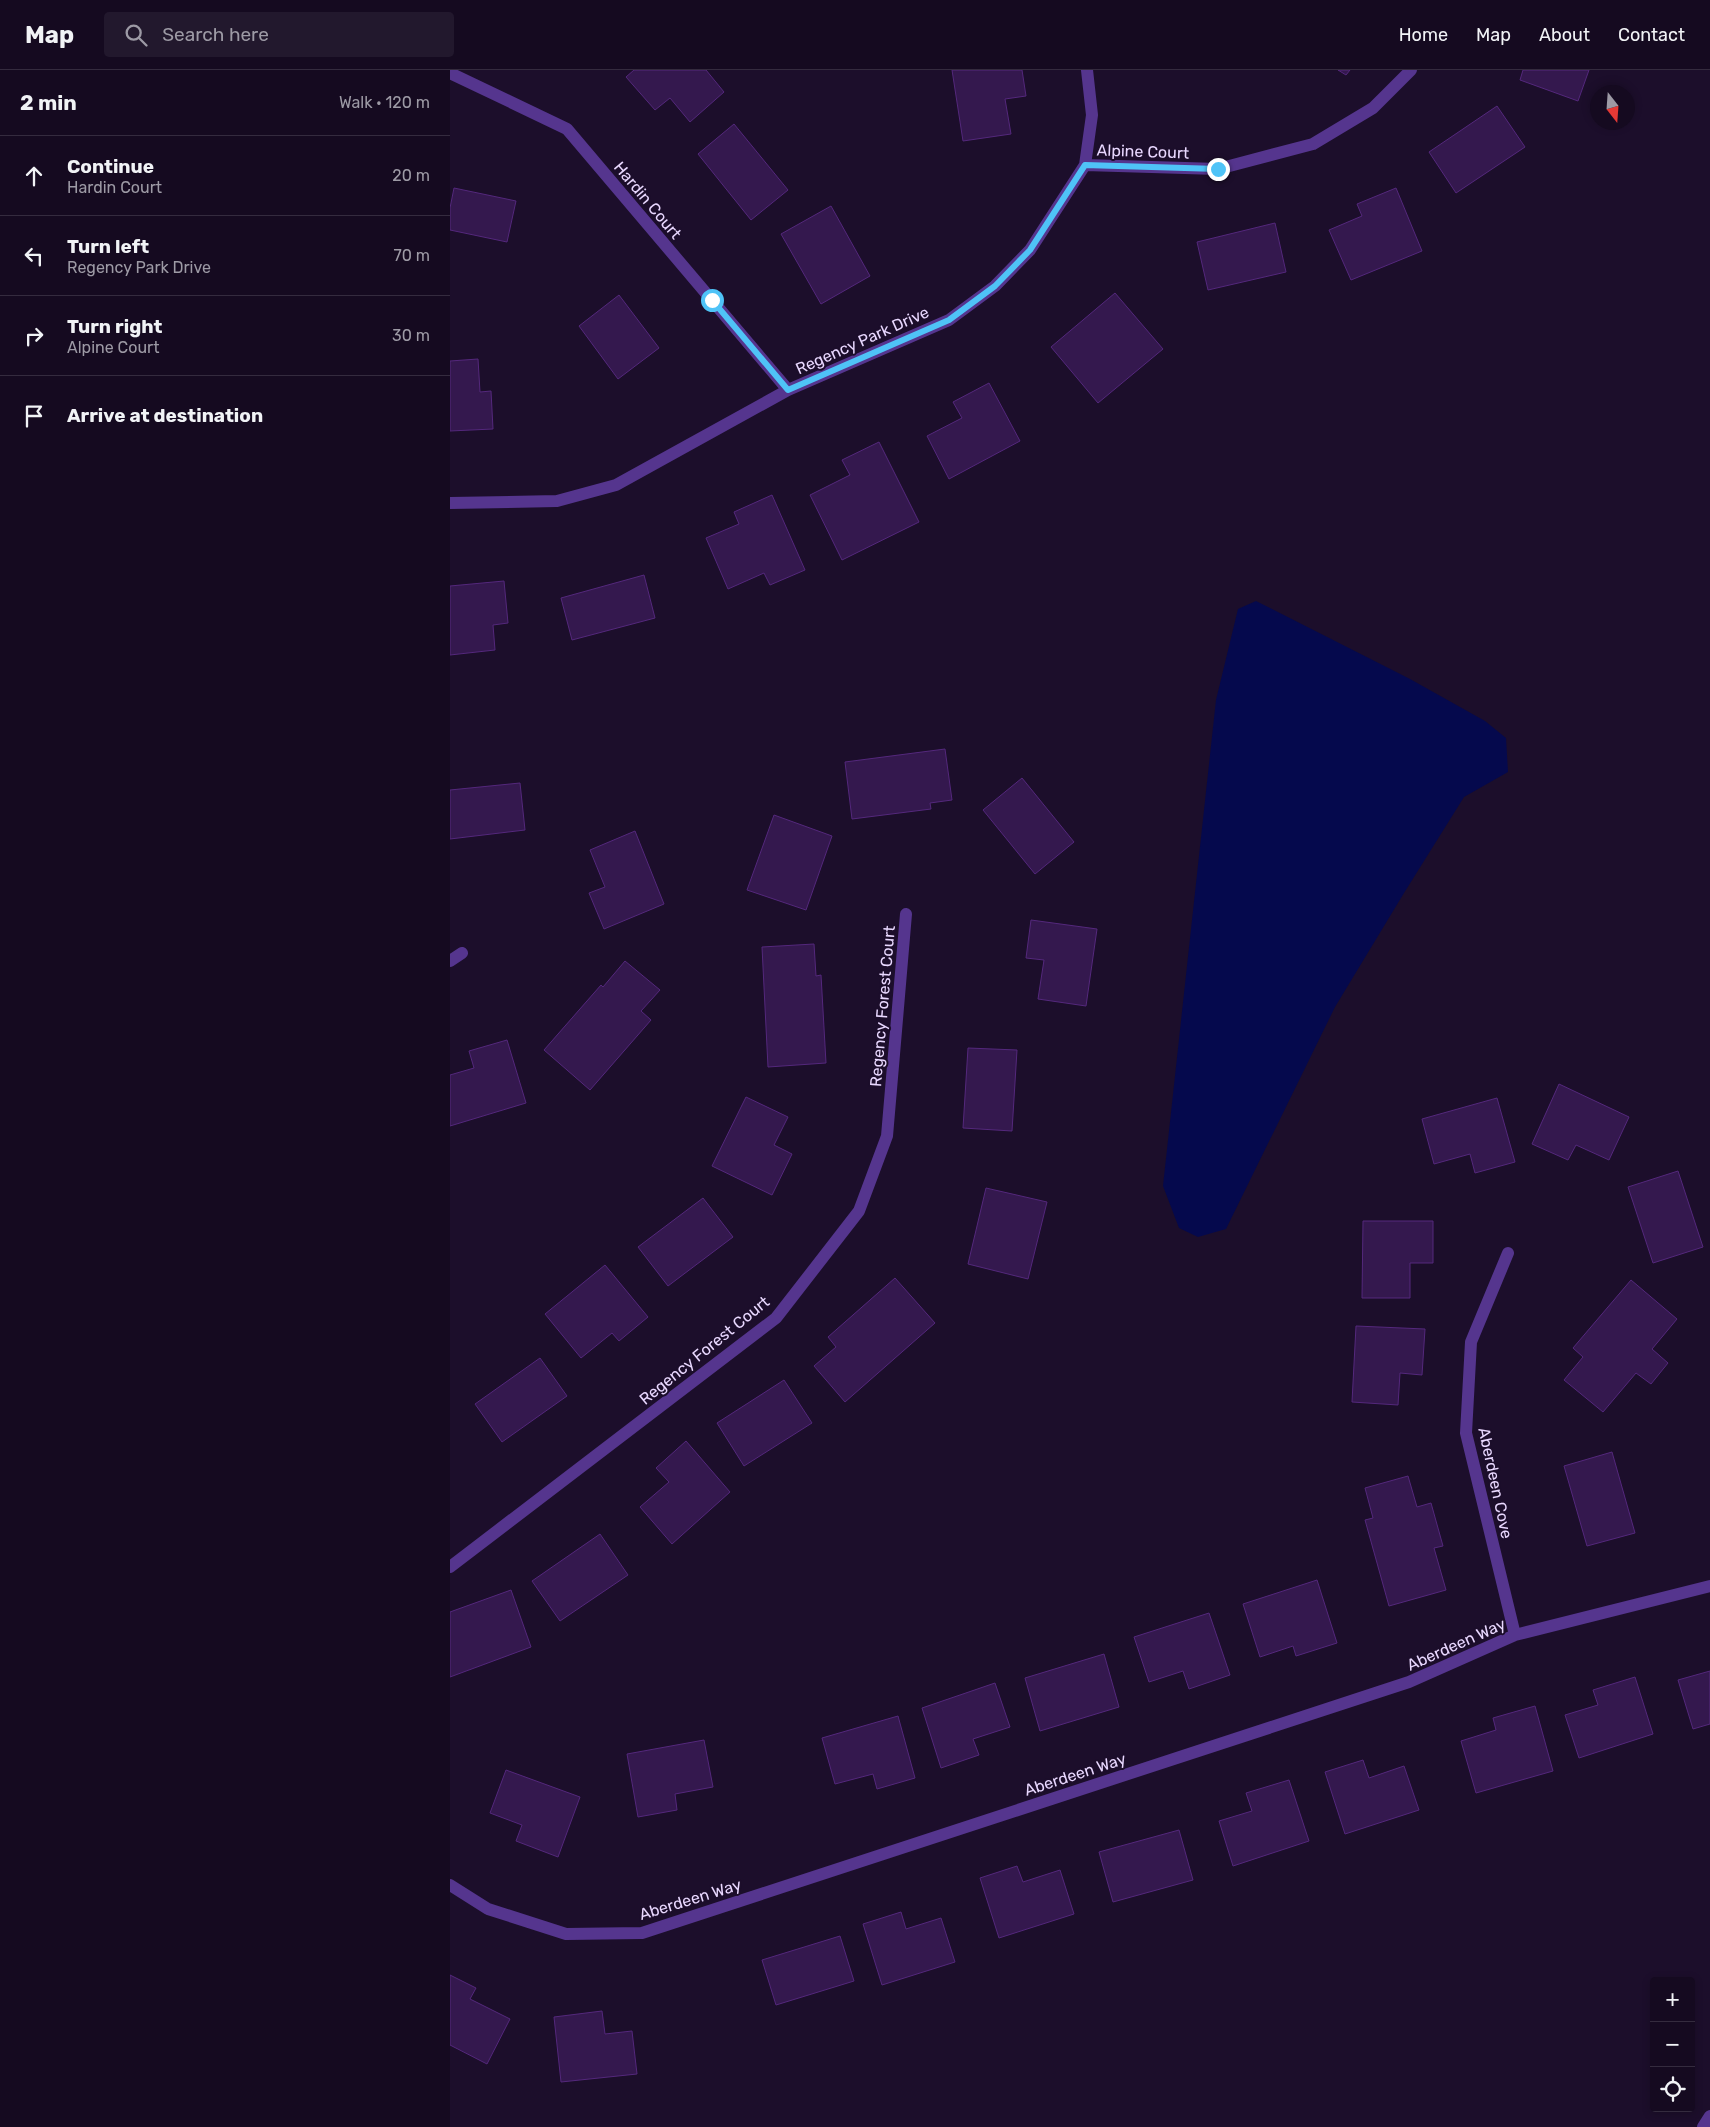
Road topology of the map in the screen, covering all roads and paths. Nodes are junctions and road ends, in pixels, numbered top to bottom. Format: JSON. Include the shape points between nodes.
{"nodes":[{"id":1,"x":1087,"y":70,"type":"edge"},
{"id":2,"x":1411,"y":70,"type":"edge"},
{"id":3,"x":450,"y":73,"type":"edge"},
{"id":4,"x":1085,"y":165,"type":"junction"},
{"id":5,"x":788,"y":390,"type":"junction"},
{"id":6,"x":450,"y":503,"type":"edge"},
{"id":7,"x":906,"y":914,"type":"dead end"},
{"id":8,"x":462,"y":953,"type":"dead end"},
{"id":9,"x":450,"y":961,"type":"edge"},
{"id":10,"x":1508,"y":1253,"type":"dead end"},
{"id":11,"x":450,"y":1567,"type":"edge"},
{"id":12,"x":1710,"y":1586,"type":"edge"},
{"id":13,"x":1515,"y":1635,"type":"junction"},
{"id":14,"x":450,"y":1885,"type":"edge"},
{"id":15,"x":1710,"y":2116,"type":"edge"},
{"id":16,"x":1703,"y":2127,"type":"edge"}],
"edges":[{"from":1,"to":4,"type":"street","name":"Regency Park Drive","via":[[1092,115]]},
{"from":2,"to":4,"type":"street","name":"Alpine Court","via":[[1373,108],[1313,144],[1218,169]]},
{"from":3,"to":5,"type":"street","name":"Hardin Court","via":[[567,129]]},
{"from":4,"to":5,"type":"street","name":"Regency Park Drive","via":[[1030,250],[995,286],[949,320]]},
{"from":5,"to":6,"type":"street","name":"Regency Park Drive","via":[[616,485],[557,501]]},
{"from":7,"to":11,"type":"street","name":"Regency Forest Court","via":[[887,1136],[859,1211],[776,1318]]},
{"from":8,"to":9,"type":"street"},
{"from":10,"to":13,"type":"street","name":"Aberdeen Cove","via":[[1471,1342],[1466,1433]]},
{"from":12,"to":13,"type":"street","name":"Aberdeen Way"},
{"from":13,"to":14,"type":"street","name":"Aberdeen Way","via":[[1409,1682],[642,1933],[566,1934],[488,1909]]},
{"from":15,"to":16,"type":"street"}]}
